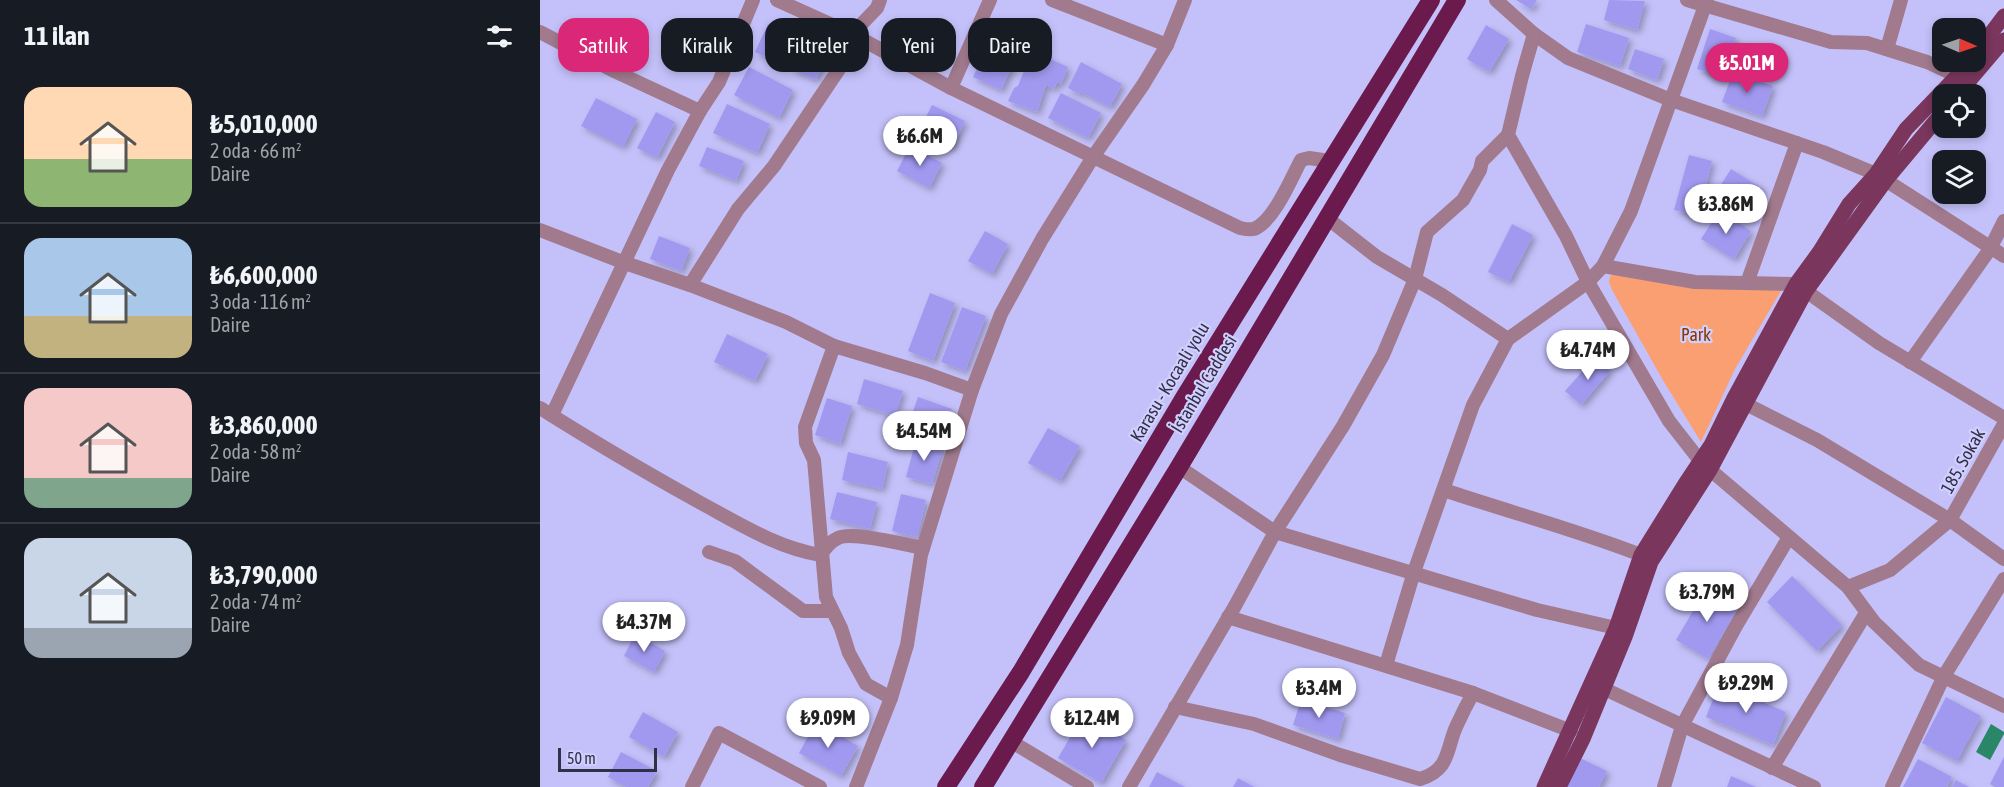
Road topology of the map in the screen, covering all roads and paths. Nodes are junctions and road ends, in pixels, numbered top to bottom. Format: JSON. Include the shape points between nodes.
{"nodes":[{"id":1,"x":753,"y":0,"type":"edge"},
{"id":2,"x":777,"y":0,"type":"edge"},
{"id":3,"x":880,"y":0,"type":"edge"},
{"id":4,"x":990,"y":0,"type":"edge"},
{"id":5,"x":1052,"y":0,"type":"edge"},
{"id":6,"x":1185,"y":0,"type":"edge"},
{"id":7,"x":1431,"y":0,"type":"edge"},
{"id":8,"x":1457,"y":0,"type":"edge"},
{"id":9,"x":1496,"y":0,"type":"edge"},
{"id":10,"x":1687,"y":0,"type":"edge"},
{"id":11,"x":1901,"y":0,"type":"edge"},
{"id":12,"x":1706,"y":3,"type":"edge"},
{"id":13,"x":2004,"y":16,"type":"edge"},
{"id":14,"x":817,"y":18,"type":"edge"},
{"id":15,"x":867,"y":18,"type":"edge"},
{"id":16,"x":540,"y":32,"type":"edge"},
{"id":17,"x":1534,"y":34,"type":"junction"},
{"id":18,"x":1986,"y":40,"type":"edge"},
{"id":19,"x":2004,"y":40,"type":"edge"},
{"id":20,"x":869,"y":43,"type":"edge"},
{"id":21,"x":1167,"y":45,"type":"junction"},
{"id":22,"x":1887,"y":49,"type":"junction"},
{"id":23,"x":837,"y":72,"type":"edge"},
{"id":24,"x":1961,"y":72,"type":"edge"},
{"id":25,"x":1958,"y":76,"type":"junction"},
{"id":26,"x":1967,"y":84,"type":"edge"},
{"id":27,"x":951,"y":88,"type":"junction"},
{"id":28,"x":1671,"y":99,"type":"junction"},
{"id":29,"x":700,"y":111,"type":"junction"},
{"id":30,"x":1932,"y":123,"type":"edge"},
{"id":31,"x":1508,"y":135,"type":"junction"},
{"id":32,"x":1797,"y":143,"type":"junction"},
{"id":33,"x":1093,"y":157,"type":"junction"},
{"id":34,"x":1330,"y":161,"type":"junction"},
{"id":35,"x":1881,"y":177,"type":"junction"},
{"id":36,"x":1327,"y":218,"type":"junction"},
{"id":37,"x":2004,"y":221,"type":"edge"},
{"id":38,"x":540,"y":230,"type":"edge"},
{"id":39,"x":1990,"y":249,"type":"junction"},
{"id":40,"x":2004,"y":256,"type":"edge"},
{"id":41,"x":625,"y":263,"type":"junction"},
{"id":42,"x":1603,"y":266,"type":"junction"},
{"id":43,"x":1415,"y":279,"type":"junction"},
{"id":44,"x":1588,"y":282,"type":"junction"},
{"id":45,"x":1747,"y":283,"type":"junction"},
{"id":46,"x":690,"y":285,"type":"junction"},
{"id":47,"x":1801,"y":287,"type":"junction"},
{"id":48,"x":1508,"y":339,"type":"junction"},
{"id":49,"x":834,"y":346,"type":"junction"},
{"id":50,"x":1910,"y":362,"type":"junction"},
{"id":51,"x":972,"y":390,"type":"junction"},
{"id":52,"x":1740,"y":401,"type":"junction"},
{"id":53,"x":546,"y":412,"type":"edge"},
{"id":54,"x":2004,"y":418,"type":"edge"},
{"id":55,"x":2004,"y":424,"type":"edge"},
{"id":56,"x":1706,"y":466,"type":"junction"},
{"id":57,"x":1179,"y":467,"type":"junction"},
{"id":58,"x":1444,"y":490,"type":"junction"},
{"id":59,"x":1950,"y":520,"type":"junction"},
{"id":60,"x":1275,"y":532,"type":"junction"},
{"id":61,"x":1790,"y":537,"type":"junction"},
{"id":62,"x":923,"y":548,"type":"junction"},
{"id":63,"x":709,"y":552,"type":"dead end"},
{"id":64,"x":822,"y":555,"type":"junction"},
{"id":65,"x":1641,"y":555,"type":"junction"},
{"id":66,"x":2004,"y":559,"type":"edge"},
{"id":67,"x":1414,"y":572,"type":"junction"},
{"id":68,"x":2004,"y":579,"type":"edge"},
{"id":69,"x":1848,"y":587,"type":"junction"},
{"id":70,"x":832,"y":611,"type":"junction"},
{"id":71,"x":1866,"y":613,"type":"junction"},
{"id":72,"x":1228,"y":617,"type":"junction"},
{"id":73,"x":1616,"y":628,"type":"junction"},
{"id":74,"x":1386,"y":666,"type":"junction"},
{"id":75,"x":1944,"y":676,"type":"junction"},
{"id":76,"x":1598,"y":686,"type":"junction"},
{"id":77,"x":1473,"y":693,"type":"junction"},
{"id":78,"x":891,"y":698,"type":"junction"},
{"id":79,"x":2004,"y":706,"type":"edge"},
{"id":80,"x":1175,"y":707,"type":"junction"},
{"id":81,"x":1682,"y":726,"type":"junction"},
{"id":82,"x":1571,"y":731,"type":"junction"},
{"id":83,"x":1012,"y":742,"type":"junction"},
{"id":84,"x":1772,"y":768,"type":"junction"},
{"id":85,"x":1789,"y":782,"type":"edge"},
{"id":86,"x":692,"y":787,"type":"edge"},
{"id":87,"x":820,"y":787,"type":"edge"},
{"id":88,"x":856,"y":787,"type":"edge"},
{"id":89,"x":946,"y":787,"type":"edge"},
{"id":90,"x":983,"y":787,"type":"edge"},
{"id":91,"x":1087,"y":787,"type":"edge"},
{"id":92,"x":1129,"y":787,"type":"edge"},
{"id":93,"x":1544,"y":787,"type":"edge"},
{"id":94,"x":1559,"y":787,"type":"edge"},
{"id":95,"x":1664,"y":787,"type":"edge"},
{"id":96,"x":1814,"y":787,"type":"edge"},
{"id":97,"x":1892,"y":787,"type":"edge"}],
"edges":[{"from":1,"to":29,"type":"street","via":[[719,82]]},
{"from":2,"to":14,"type":"street"},
{"from":3,"to":15,"type":"street"},
{"from":4,"to":27,"type":"street"},
{"from":5,"to":21,"type":"street"},
{"from":6,"to":21,"type":"street"},
{"from":7,"to":34,"type":"highway","name":"Karasu - Kocaali yolu"},
{"from":8,"to":36,"type":"highway","name":"İstanbul Caddesi"},
{"from":9,"to":17,"type":"street"},
{"from":10,"to":12,"type":"street"},
{"from":11,"to":22,"type":"street"},
{"from":12,"to":22,"type":"street","via":[[1831,42],[1867,43]]},
{"from":12,"to":28,"type":"street"},
{"from":13,"to":18,"type":"main road"},
{"from":16,"to":29,"type":"street"},
{"from":17,"to":28,"type":"street","via":[[1568,58]]},
{"from":17,"to":31,"type":"street"},
{"from":19,"to":26,"type":"main road"},
{"from":20,"to":27,"type":"street"},
{"from":21,"to":33,"type":"street"},
{"from":22,"to":25,"type":"street"},
{"from":23,"to":46,"type":"street","via":[[774,166],[738,209]]},
{"from":24,"to":25,"type":"main road"},
{"from":25,"to":35,"type":"main road","via":[[1906,129]]},
{"from":27,"to":33,"type":"street"},
{"from":28,"to":32,"type":"street"},
{"from":28,"to":42,"type":"street","via":[[1631,210]]},
{"from":29,"to":41,"type":"street"},
{"from":30,"to":35,"type":"main road"},
{"from":31,"to":43,"type":"street","via":[[1482,161],[1462,200],[1427,232]]},
{"from":31,"to":44,"type":"street"},
{"from":32,"to":35,"type":"street"},
{"from":32,"to":45,"type":"street"},
{"from":33,"to":34,"type":"street","via":[[1251,230],[1262,225],[1274,210],[1301,160]]},
{"from":33,"to":51,"type":"street","via":[[1001,314]]},
{"from":34,"to":89,"type":"highway","name":"Karasu - Kocaali yolu","via":[[1021,672]]},
{"from":35,"to":39,"type":"street"},
{"from":35,"to":47,"type":"main road","via":[[1849,204]]},
{"from":36,"to":43,"type":"street","via":[[1377,257]]},
{"from":36,"to":57,"type":"highway","name":"İstanbul Caddesi"},
{"from":37,"to":39,"type":"street"},
{"from":38,"to":41,"type":"street"},
{"from":39,"to":40,"type":"street"},
{"from":39,"to":50,"type":"street"},
{"from":41,"to":46,"type":"street"},
{"from":41,"to":53,"type":"street"},
{"from":42,"to":44,"type":"street"},
{"from":42,"to":45,"type":"street","via":[[1695,282]]},
{"from":43,"to":48,"type":"street"},
{"from":43,"to":60,"type":"street","via":[[1383,355],[1344,426]]},
{"from":44,"to":48,"type":"street"},
{"from":44,"to":56,"type":"street","via":[[1669,421]]},
{"from":45,"to":47,"type":"street"},
{"from":46,"to":49,"type":"street","via":[[786,322]]},
{"from":47,"to":50,"type":"street"},
{"from":47,"to":52,"type":"main road"},
{"from":48,"to":58,"type":"street","via":[[1473,405]]},
{"from":49,"to":51,"type":"street"},
{"from":49,"to":64,"type":"street","via":[[805,427],[806,443],[814,460]]},
{"from":50,"to":54,"type":"street"},
{"from":51,"to":62,"type":"street"},
{"from":52,"to":56,"type":"main road"},
{"from":52,"to":59,"type":"street","via":[[1817,440]]},
{"from":53,"to":64,"type":"street","via":[[752,531],[801,552]]},
{"from":55,"to":59,"type":"street","name":"185. Sokak"},
{"from":56,"to":61,"type":"street"},
{"from":56,"to":65,"type":"main road","via":[[1684,484]]},
{"from":56,"to":76,"type":"main road","via":[[1651,562],[1625,638]]},
{"from":57,"to":60,"type":"street"},
{"from":57,"to":83,"type":"highway","name":"İstanbul Caddesi"},
{"from":58,"to":65,"type":"street"},
{"from":58,"to":67,"type":"street"},
{"from":59,"to":66,"type":"street","name":"185. Sokak"},
{"from":59,"to":69,"type":"street","via":[[1890,570]]},
{"from":60,"to":67,"type":"street"},
{"from":60,"to":72,"type":"street"},
{"from":61,"to":69,"type":"street"},
{"from":61,"to":81,"type":"street"},
{"from":62,"to":64,"type":"street","via":[[849,536],[836,538]]},
{"from":62,"to":78,"type":"street","via":[[907,645]]},
{"from":63,"to":70,"type":"street","via":[[735,561],[803,611]]},
{"from":64,"to":70,"type":"street","via":[[826,597]]},
{"from":65,"to":73,"type":"main road"},
{"from":67,"to":73,"type":"street","via":[[1537,610]]},
{"from":67,"to":74,"type":"street"},
{"from":68,"to":75,"type":"street"},
{"from":69,"to":71,"type":"street"},
{"from":70,"to":78,"type":"street","via":[[866,684]]},
{"from":71,"to":75,"type":"street","via":[[1919,665]]},
{"from":71,"to":84,"type":"street"},
{"from":72,"to":74,"type":"street"},
{"from":72,"to":80,"type":"street"},
{"from":73,"to":76,"type":"main road"},
{"from":74,"to":77,"type":"street"},
{"from":75,"to":79,"type":"street"},
{"from":75,"to":97,"type":"street"},
{"from":76,"to":81,"type":"street"},
{"from":76,"to":82,"type":"main road"},
{"from":76,"to":94,"type":"main road","via":[[1583,739]]},
{"from":77,"to":80,"type":"street","via":[[1455,729],[1446,759],[1430,776],[1420,779],[1254,724]]},
{"from":77,"to":82,"type":"street"},
{"from":78,"to":88,"type":"street"},
{"from":80,"to":92,"type":"street"},
{"from":81,"to":84,"type":"street"},
{"from":81,"to":95,"type":"street"},
{"from":82,"to":93,"type":"main road"},
{"from":83,"to":90,"type":"highway","name":"İstanbul Caddesi"},
{"from":83,"to":91,"type":"street"},
{"from":84,"to":85,"type":"street"},
{"from":85,"to":96,"type":"street"},
{"from":86,"to":87,"type":"street","via":[[719,733]]}]}
